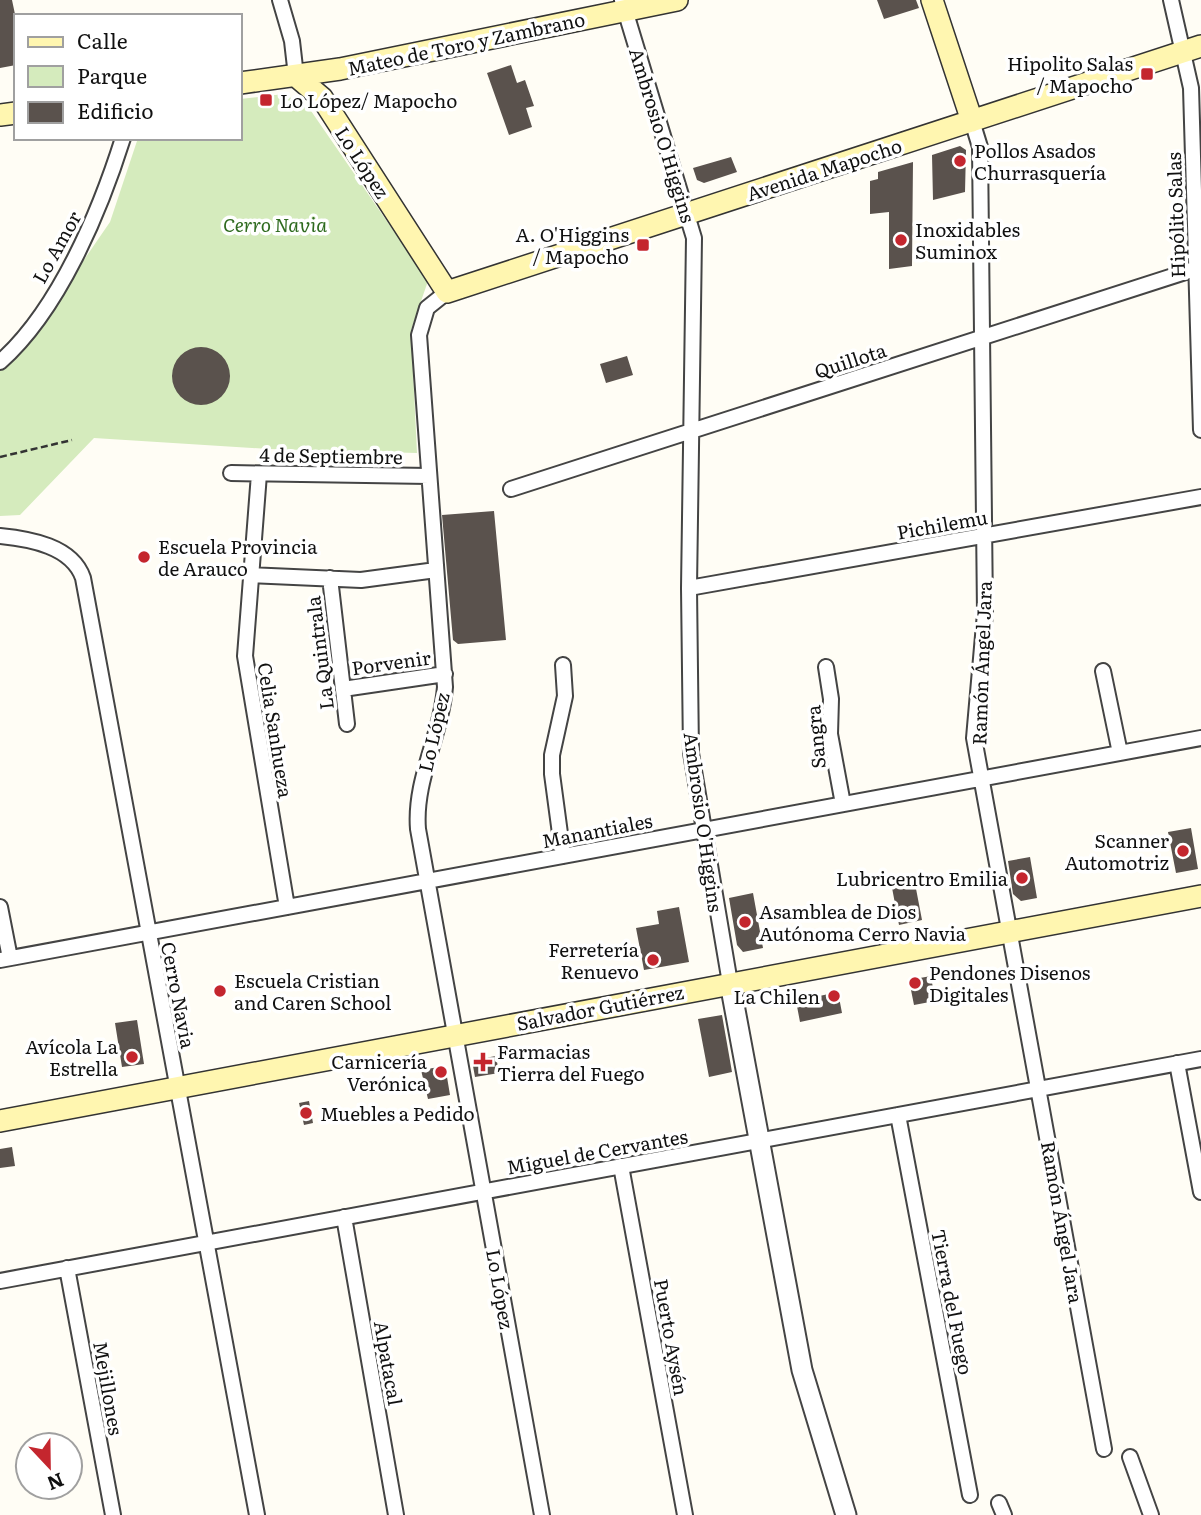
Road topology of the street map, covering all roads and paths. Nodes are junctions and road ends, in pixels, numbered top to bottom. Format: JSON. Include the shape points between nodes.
{"nodes":[{"id":1,"x":280,"y":0,"type":"edge"},
{"id":2,"x":677,"y":0,"type":"edge"},
{"id":3,"x":932,"y":0,"type":"edge"},
{"id":4,"x":1171,"y":0,"type":"edge"},
{"id":5,"x":623,"y":5,"type":"edge"},
{"id":6,"x":1193,"y":48,"type":"edge"},
{"id":7,"x":340,"y":69,"type":"junction"},
{"id":8,"x":296,"y":76,"type":"junction"},
{"id":9,"x":242,"y":83,"type":"edge"},
{"id":10,"x":322,"y":98,"type":"junction"},
{"id":11,"x":972,"y":121,"type":"junction"},
{"id":12,"x":122,"y":140,"type":"edge"},
{"id":13,"x":688,"y":213,"type":"junction"},
{"id":14,"x":1199,"y":268,"type":"edge"},
{"id":15,"x":447,"y":292,"type":"junction"},
{"id":16,"x":982,"y":338,"type":"junction"},
{"id":17,"x":0,"y":362,"type":"edge"},
{"id":18,"x":1201,"y":430,"type":"edge"},
{"id":19,"x":691,"y":431,"type":"junction"},
{"id":20,"x":72,"y":440,"type":"dead end"},
{"id":21,"x":0,"y":457,"type":"edge"},
{"id":22,"x":231,"y":473,"type":"dead end"},
{"id":23,"x":259,"y":474,"type":"junction"},
{"id":24,"x":429,"y":476,"type":"junction"},
{"id":25,"x":512,"y":489,"type":"dead end"},
{"id":26,"x":1201,"y":497,"type":"edge"},
{"id":27,"x":0,"y":536,"type":"edge"},
{"id":28,"x":984,"y":536,"type":"junction"},
{"id":29,"x":436,"y":570,"type":"junction"},
{"id":30,"x":251,"y":575,"type":"junction"},
{"id":31,"x":330,"y":578,"type":"junction"},
{"id":32,"x":690,"y":588,"type":"junction"},
{"id":33,"x":563,"y":665,"type":"dead end"},
{"id":34,"x":826,"y":667,"type":"dead end"},
{"id":35,"x":1103,"y":671,"type":"dead end"},
{"id":36,"x":445,"y":674,"type":"junction"},
{"id":37,"x":343,"y":689,"type":"junction"},
{"id":38,"x":347,"y":724,"type":"dead end"},
{"id":39,"x":1201,"y":737,"type":"edge"},
{"id":40,"x":1119,"y":752,"type":"junction"},
{"id":41,"x":981,"y":778,"type":"junction"},
{"id":42,"x":843,"y":804,"type":"junction"},
{"id":43,"x":702,"y":830,"type":"junction"},
{"id":44,"x":563,"y":856,"type":"junction"},
{"id":45,"x":426,"y":881,"type":"junction"},
{"id":46,"x":1201,"y":896,"type":"edge"},
{"id":47,"x":0,"y":907,"type":"edge"},
{"id":48,"x":287,"y":907,"type":"junction"},
{"id":49,"x":1010,"y":931,"type":"junction"},
{"id":50,"x":148,"y":933,"type":"junction"},
{"id":51,"x":5,"y":959,"type":"edge"},
{"id":52,"x":730,"y":983,"type":"junction"},
{"id":53,"x":455,"y":1035,"type":"junction"},
{"id":54,"x":1201,"y":1059,"type":"edge"},
{"id":55,"x":1177,"y":1063,"type":"junction"},
{"id":56,"x":177,"y":1088,"type":"junction"},
{"id":57,"x":1040,"y":1089,"type":"junction"},
{"id":58,"x":898,"y":1115,"type":"junction"},
{"id":59,"x":0,"y":1121,"type":"edge"},
{"id":60,"x":760,"y":1140,"type":"junction"},
{"id":61,"x":621,"y":1166,"type":"junction"},
{"id":62,"x":483,"y":1192,"type":"junction"},
{"id":63,"x":1201,"y":1192,"type":"edge"},
{"id":64,"x":344,"y":1217,"type":"junction"},
{"id":65,"x":205,"y":1243,"type":"junction"},
{"id":66,"x":67,"y":1269,"type":"junction"},
{"id":67,"x":0,"y":1281,"type":"edge"},
{"id":68,"x":1104,"y":1449,"type":"dead end"},
{"id":69,"x":1130,"y":1457,"type":"dead end"},
{"id":70,"x":970,"y":1495,"type":"dead end"},
{"id":71,"x":113,"y":1515,"type":"edge"},
{"id":72,"x":257,"y":1515,"type":"edge"},
{"id":73,"x":396,"y":1515,"type":"edge"},
{"id":74,"x":542,"y":1515,"type":"edge"},
{"id":75,"x":685,"y":1515,"type":"edge"},
{"id":76,"x":846,"y":1515,"type":"edge"},
{"id":77,"x":1151,"y":1515,"type":"edge"}],
"edges":[{"from":1,"to":8,"type":"street"},
{"from":2,"to":5,"type":"main road","name":"Mateo de Toro y Zambrano"},
{"from":3,"to":11,"type":"main road","name":"Ramón Ángel Jara"},
{"from":4,"to":6,"type":"street","name":"Hipólito Salas"},
{"from":5,"to":7,"type":"main road","name":"Mateo de Toro y Zambrano"},
{"from":5,"to":13,"type":"street","name":"Ambrosio O'Higgins"},
{"from":6,"to":11,"type":"main road","name":"Avenida Mapocho"},
{"from":6,"to":14,"type":"street","name":"Hipólito Salas"},
{"from":7,"to":8,"type":"main road","name":"Mateo de Toro y Zambrano"},
{"from":7,"to":10,"type":"main road"},
{"from":8,"to":9,"type":"main road"},
{"from":8,"to":10,"type":"main road","name":"Lo López"},
{"from":10,"to":15,"type":"main road","name":"Lo López"},
{"from":11,"to":13,"type":"main road","name":"Avenida Mapocho"},
{"from":11,"to":16,"type":"street","name":"Ramón Ángel Jara","via":[[980,147]]},
{"from":12,"to":17,"type":"street","name":"Lo Amor","via":[[109,184],[75,257],[31,327]]},
{"from":13,"to":15,"type":"main road","name":"Avenida Mapocho"},
{"from":13,"to":19,"type":"street","name":"Ambrosio O'Higgins","via":[[695,249]]},
{"from":14,"to":16,"type":"street","name":"Quillota"},
{"from":14,"to":18,"type":"street","name":"Hipólito Salas"},
{"from":15,"to":24,"type":"street","name":"Lo López","via":[[427,308],[419,335]]},
{"from":16,"to":19,"type":"street","name":"Quillota"},
{"from":16,"to":28,"type":"street","name":"Ramón Ángel Jara"},
{"from":19,"to":25,"type":"street","name":"Quillota"},
{"from":19,"to":32,"type":"street","name":"Ambrosio O'Higgins"},
{"from":20,"to":21,"type":"path"},
{"from":22,"to":23,"type":"street","name":"4 de Septiembre"},
{"from":23,"to":24,"type":"street","name":"4 de Septiembre"},
{"from":23,"to":30,"type":"street","name":"Celia Sanhueza"},
{"from":24,"to":29,"type":"street","name":"Lo López"},
{"from":26,"to":28,"type":"street","name":"Pichilemu"},
{"from":27,"to":50,"type":"street","name":"Cerro Navia","via":[[64,553],[81,572]]},
{"from":28,"to":32,"type":"street","name":"Pichilemu"},
{"from":28,"to":41,"type":"street","name":"Ramón Ángel Jara","via":[[984,644],[974,726]]},
{"from":29,"to":31,"type":"street","via":[[381,579]]},
{"from":29,"to":36,"type":"street","name":"Lo López"},
{"from":30,"to":31,"type":"street"},
{"from":30,"to":48,"type":"street","name":"Celia Sanhueza","via":[[245,656]]},
{"from":31,"to":37,"type":"street","name":"La Quintrala"},
{"from":32,"to":43,"type":"street","name":"Ambrosio O'Higgins","via":[[691,743]]},
{"from":33,"to":44,"type":"street","via":[[565,696],[552,774]]},
{"from":34,"to":42,"type":"street","name":"Sangra","via":[[830,734]]},
{"from":35,"to":40,"type":"street"},
{"from":36,"to":37,"type":"street","name":"Porvenir"},
{"from":36,"to":45,"type":"street","name":"Lo López","via":[[440,720],[418,798]]},
{"from":37,"to":38,"type":"street","name":"La Quintrala"},
{"from":39,"to":40,"type":"street","name":"Manantiales"},
{"from":40,"to":41,"type":"street","name":"Manantiales"},
{"from":41,"to":42,"type":"street","name":"Manantiales"},
{"from":41,"to":49,"type":"street","name":"Ramón Ángel Jara"},
{"from":42,"to":43,"type":"street","name":"Manantiales"},
{"from":43,"to":44,"type":"street","name":"Manantiales"},
{"from":43,"to":52,"type":"street","name":"Ambrosio O'Higgins"},
{"from":44,"to":45,"type":"street","name":"Manantiales"},
{"from":45,"to":48,"type":"street","name":"Manantiales"},
{"from":45,"to":53,"type":"street","name":"Lo López"},
{"from":46,"to":49,"type":"main road","name":"Salvador Gutiérrez"},
{"from":47,"to":51,"type":"street"},
{"from":48,"to":50,"type":"street","name":"Manantiales"},
{"from":49,"to":52,"type":"main road","name":"Salvador Gutiérrez"},
{"from":49,"to":57,"type":"street","name":"Ramón Ángel Jara"},
{"from":50,"to":51,"type":"street","name":"Manantiales"},
{"from":50,"to":56,"type":"street","name":"Cerro Navia"},
{"from":52,"to":53,"type":"main road","name":"Salvador Gutiérrez"},
{"from":52,"to":60,"type":"street","name":"Ambrosio O'Higgins"},
{"from":53,"to":56,"type":"main road","name":"Salvador Gutiérrez"},
{"from":53,"to":62,"type":"street","name":"Lo López"},
{"from":54,"to":55,"type":"street","name":"Miguel de Cervantes"},
{"from":55,"to":57,"type":"street","name":"Miguel de Cervantes"},
{"from":55,"to":63,"type":"street"},
{"from":56,"to":59,"type":"main road","name":"Salvador Gutiérrez"},
{"from":56,"to":65,"type":"street","name":"Cerro Navia"},
{"from":57,"to":58,"type":"street","name":"Miguel de Cervantes"},
{"from":57,"to":68,"type":"street","name":"Ramón Ángel Jara"},
{"from":58,"to":60,"type":"street","name":"Miguel de Cervantes"},
{"from":58,"to":70,"type":"street","name":"Tierra del Fuego"},
{"from":60,"to":61,"type":"street","name":"Miguel de Cervantes"},
{"from":60,"to":76,"type":"street","name":"Ambrosio O'Higgins","via":[[802,1370]]},
{"from":61,"to":62,"type":"street","name":"Miguel de Cervantes"},
{"from":61,"to":75,"type":"street","name":"Puerto Aysén"},
{"from":62,"to":64,"type":"street","name":"Miguel de Cervantes"},
{"from":62,"to":74,"type":"street","name":"Lo López"},
{"from":64,"to":65,"type":"street","name":"Miguel de Cervantes"},
{"from":64,"to":73,"type":"street","name":"Alpatacal"},
{"from":65,"to":66,"type":"street","name":"Miguel de Cervantes"},
{"from":65,"to":72,"type":"street","name":"Cerro Navia"},
{"from":66,"to":67,"type":"street","name":"Miguel de Cervantes"},
{"from":66,"to":71,"type":"street","name":"Mejillones"},
{"from":69,"to":77,"type":"street"}]}
